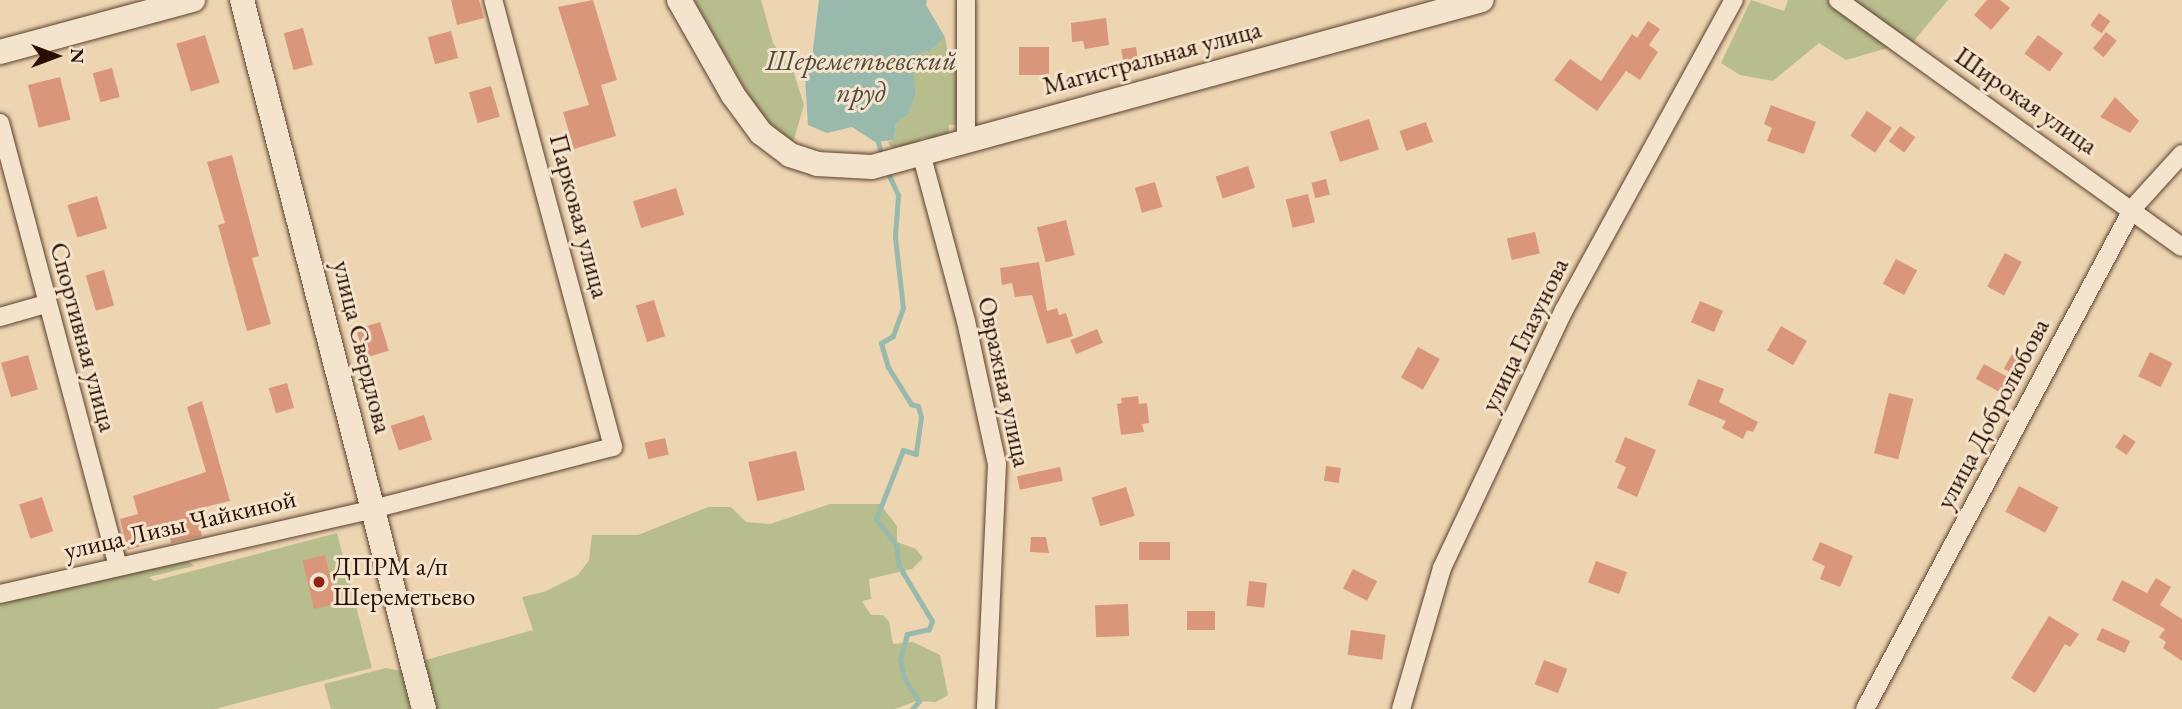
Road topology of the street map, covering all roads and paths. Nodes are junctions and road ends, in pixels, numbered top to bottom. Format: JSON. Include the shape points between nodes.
{"nodes":[{"id":1,"x":193,"y":0,"type":"edge"},
{"id":2,"x":242,"y":0,"type":"edge"},
{"id":3,"x":493,"y":0,"type":"edge"},
{"id":4,"x":679,"y":0,"type":"edge"},
{"id":5,"x":966,"y":0,"type":"edge"},
{"id":6,"x":1482,"y":0,"type":"edge"},
{"id":7,"x":1734,"y":0,"type":"edge"},
{"id":8,"x":1838,"y":0,"type":"edge"},
{"id":9,"x":0,"y":52,"type":"edge"},
{"id":10,"x":0,"y":123,"type":"edge"},
{"id":11,"x":966,"y":139,"type":"junction"},
{"id":12,"x":920,"y":154,"type":"junction"},
{"id":13,"x":2182,"y":155,"type":"edge"},
{"id":14,"x":2133,"y":208,"type":"junction"},
{"id":15,"x":2182,"y":247,"type":"edge"},
{"id":16,"x":46,"y":304,"type":"junction"},
{"id":17,"x":0,"y":317,"type":"edge"},
{"id":18,"x":613,"y":447,"type":"joint"},
{"id":19,"x":373,"y":509,"type":"junction"},
{"id":20,"x":117,"y":564,"type":"junction"},
{"id":21,"x":0,"y":594,"type":"edge"},
{"id":22,"x":424,"y":709,"type":"edge"},
{"id":23,"x":986,"y":709,"type":"edge"},
{"id":24,"x":1402,"y":709,"type":"edge"},
{"id":25,"x":1865,"y":709,"type":"edge"}],
"edges":[{"from":1,"to":9,"type":"street"},
{"from":2,"to":19,"type":"street","name":"улица Свердлова"},
{"from":3,"to":18,"type":"street","name":"Парковая улица"},
{"from":4,"to":12,"type":"street","name":"Магистральная улица","via":[[733,94],[761,133],[790,155],[817,164],[872,167]]},
{"from":5,"to":11,"type":"street"},
{"from":6,"to":11,"type":"street","name":"Магистральная улица"},
{"from":7,"to":24,"type":"street","name":"улица Глазунова","via":[[1564,310],[1442,568]]},
{"from":8,"to":14,"type":"street","name":"Широкая улица"},
{"from":10,"to":16,"type":"street","name":"Спортивная улица"},
{"from":11,"to":12,"type":"street","name":"Магистральная улица"},
{"from":12,"to":23,"type":"street","name":"Овражная улица","via":[[966,321],[997,464]]},
{"from":13,"to":14,"type":"street","name":"улица Добролюбова"},
{"from":14,"to":15,"type":"street","name":"Широкая улица"},
{"from":14,"to":25,"type":"street","name":"улица Добролюбова"},
{"from":16,"to":17,"type":"street"},
{"from":16,"to":20,"type":"street","name":"Спортивная улица"},
{"from":18,"to":19,"type":"street","name":"улица Лизы Чайкиной"},
{"from":19,"to":20,"type":"street","name":"улица Лизы Чайкиной"},
{"from":19,"to":22,"type":"street","name":"улица Свердлова"},
{"from":20,"to":21,"type":"street","name":"улица Лизы Чайкиной"}]}
